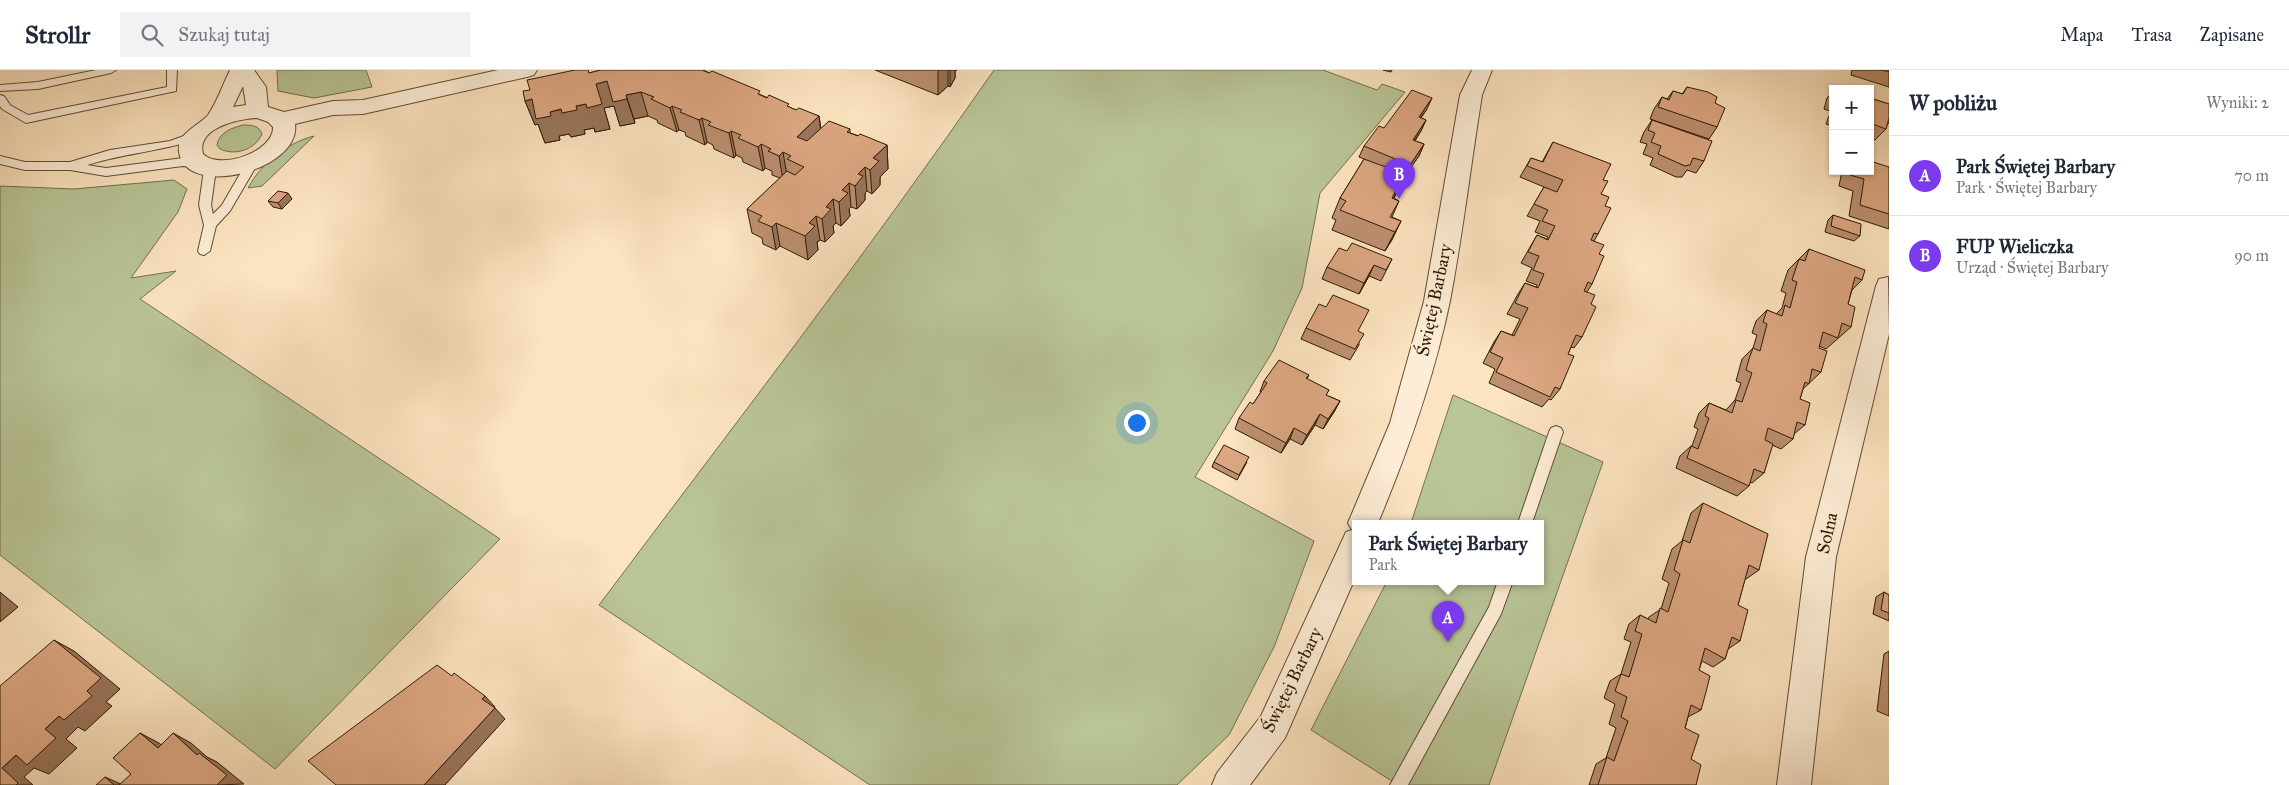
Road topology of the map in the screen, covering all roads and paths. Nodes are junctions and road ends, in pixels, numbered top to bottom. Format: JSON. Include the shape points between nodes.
{"nodes":[{"id":1,"x":111,"y":70,"type":"edge"},
{"id":2,"x":172,"y":70,"type":"edge"},
{"id":3,"x":242,"y":70,"type":"edge"},
{"id":4,"x":526,"y":70,"type":"edge"},
{"id":5,"x":1482,"y":70,"type":"edge"},
{"id":6,"x":0,"y":88,"type":"edge"},
{"id":7,"x":0,"y":98,"type":"edge"},
{"id":8,"x":258,"y":111,"type":"junction"},
{"id":9,"x":216,"y":121,"type":"junction"},
{"id":10,"x":282,"y":129,"type":"junction"},
{"id":11,"x":197,"y":135,"type":"junction"},
{"id":12,"x":0,"y":160,"type":"edge"},
{"id":13,"x":252,"y":163,"type":"junction"},
{"id":14,"x":70,"y":166,"type":"junction"},
{"id":15,"x":203,"y":166,"type":"junction"},
{"id":16,"x":210,"y":225,"type":"junction"},
{"id":17,"x":204,"y":251,"type":"dead end"},
{"id":18,"x":1888,"y":286,"type":"dead end"},
{"id":19,"x":1556,"y":432,"type":"dead end"},
{"id":20,"x":1364,"y":520,"type":"edge"},
{"id":21,"x":1526,"y":520,"type":"edge"},
{"id":22,"x":1352,"y":549,"type":"edge"},
{"id":23,"x":1504,"y":585,"type":"edge"},
{"id":24,"x":1229,"y":785,"type":"edge"},
{"id":25,"x":1399,"y":785,"type":"edge"},
{"id":26,"x":1794,"y":785,"type":"edge"}],
"edges":[{"from":1,"to":6,"type":"lane","via":[[28,86]]},
{"from":2,"to":7,"type":"lane","via":[[172,89],[26,119],[6,107]]},
{"from":3,"to":8,"type":"street","via":[[255,87]]},
{"from":3,"to":9,"type":"street"},
{"from":4,"to":10,"type":"street","via":[[363,107],[335,121]]},
{"from":5,"to":20,"type":"street","name":"Świętej Barbary","via":[[1470,105],[1437,301],[1404,423]]},
{"from":8,"to":9,"type":"street","via":[[241,112]]},
{"from":8,"to":10,"type":"street","via":[[272,114]]},
{"from":9,"to":11,"type":"street"},
{"from":10,"to":13,"type":"street","via":[[275,149]]},
{"from":11,"to":14,"type":"lane","via":[[172,144],[110,154]]},
{"from":11,"to":15,"type":"street","via":[[190,150]]},
{"from":12,"to":14,"type":"lane","via":[[26,166]]},
{"from":13,"to":15,"type":"street","via":[[230,169]]},
{"from":13,"to":16,"type":"lane","via":[[226,208]]},
{"from":14,"to":15,"type":"lane","via":[[106,172],[184,162]]},
{"from":15,"to":16,"type":"lane","via":[[205,205]]},
{"from":16,"to":17,"type":"lane"},
{"from":18,"to":26,"type":"street","name":"Solna","via":[[1821,557]]},
{"from":19,"to":21,"type":"lane"},
{"from":22,"to":24,"type":"street","name":"Świętej Barbary","via":[[1273,727]]},
{"from":23,"to":25,"type":"lane","via":[[1496,609]]}]}
